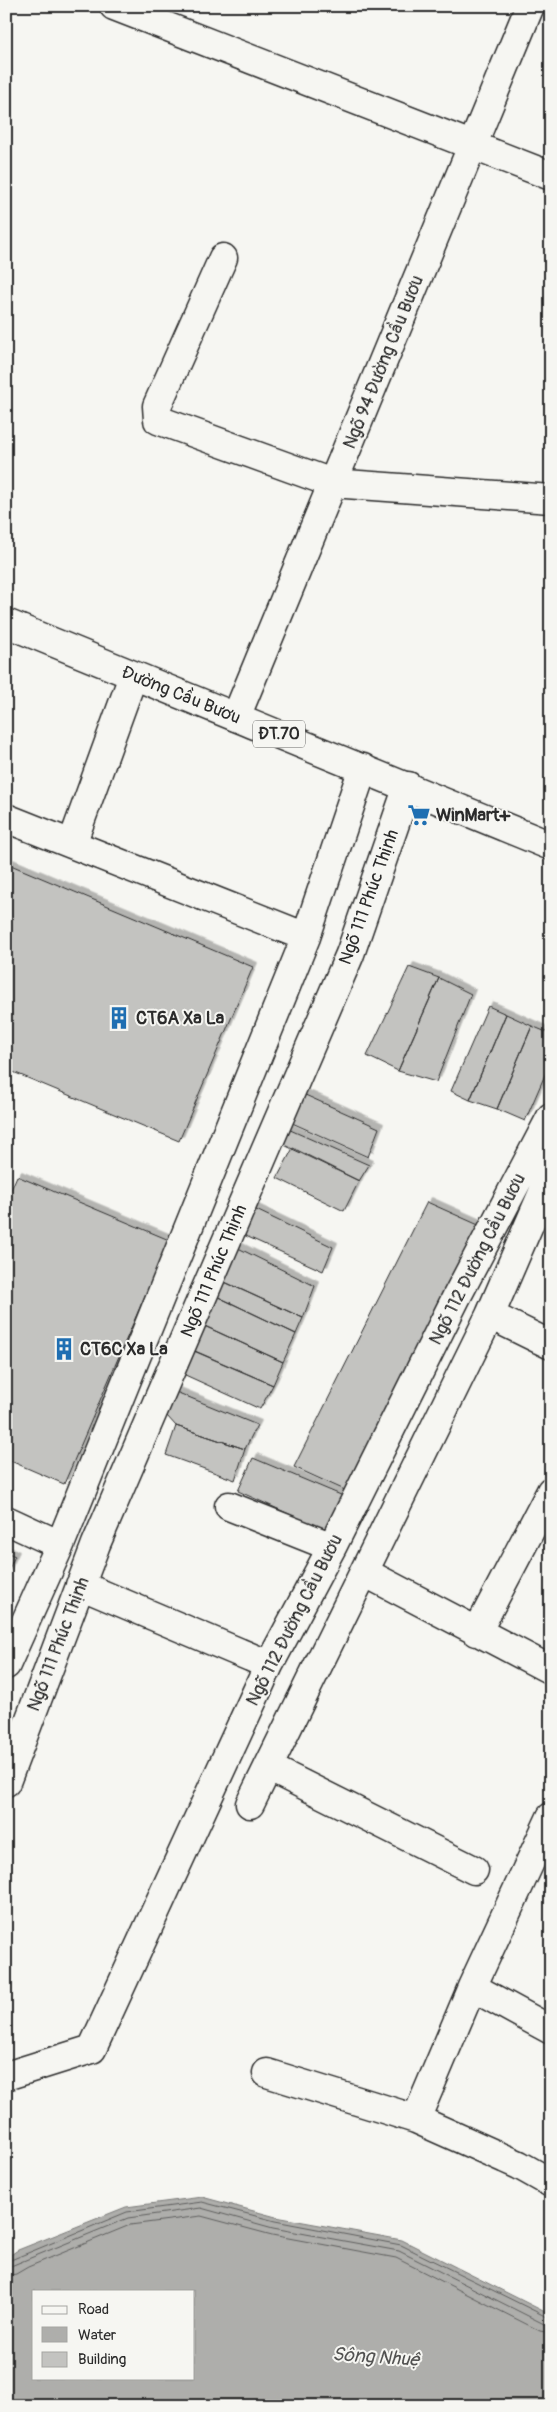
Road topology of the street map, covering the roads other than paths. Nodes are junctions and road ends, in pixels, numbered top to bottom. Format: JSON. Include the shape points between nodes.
{"nodes":[{"id":1,"x":114,"y":6,"type":"edge"},
{"id":2,"x":530,"y":6,"type":"edge"},
{"id":3,"x":472,"y":146,"type":"junction"},
{"id":4,"x":551,"y":176,"type":"edge"},
{"id":5,"x":223,"y":258,"type":"dead end"},
{"id":6,"x":332,"y":484,"type":"junction"},
{"id":7,"x":551,"y":499,"type":"edge"},
{"id":8,"x":6,"y":623,"type":"edge"},
{"id":9,"x":133,"y":676,"type":"junction"},
{"id":10,"x":236,"y":717,"type":"junction"},
{"id":11,"x":362,"y":768,"type":"junction"},
{"id":12,"x":408,"y":786,"type":"junction"},
{"id":13,"x":6,"y":818,"type":"edge"},
{"id":14,"x":72,"y":844,"type":"junction"},
{"id":15,"x":551,"y":846,"type":"edge"},
{"id":16,"x":306,"y":937,"type":"junction"},
{"id":17,"x":551,"y":1117,"type":"edge"},
{"id":18,"x":551,"y":1174,"type":"edge"},
{"id":19,"x":490,"y":1315,"type":"junction"},
{"id":20,"x":551,"y":1345,"type":"edge"},
{"id":21,"x":551,"y":1491,"type":"edge"},
{"id":22,"x":229,"y":1506,"type":"dead end"},
{"id":23,"x":6,"y":1520,"type":"edge"},
{"id":24,"x":60,"y":1545,"type":"junction"},
{"id":25,"x":332,"y":1547,"type":"junction"},
{"id":26,"x":364,"y":1572,"type":"junction"},
{"id":27,"x":80,"y":1585,"type":"junction"},
{"id":28,"x":476,"y":1632,"type":"junction"},
{"id":29,"x":6,"y":1665,"type":"edge"},
{"id":30,"x":269,"y":1665,"type":"junction"},
{"id":31,"x":551,"y":1670,"type":"edge"},
{"id":32,"x":268,"y":1767,"type":"junction"},
{"id":33,"x":6,"y":1782,"type":"edge"},
{"id":34,"x":250,"y":1804,"type":"dead end"},
{"id":35,"x":551,"y":1817,"type":"edge"},
{"id":36,"x":474,"y":1870,"type":"dead end"},
{"id":37,"x":472,"y":1987,"type":"junction"},
{"id":38,"x":551,"y":2030,"type":"edge"},
{"id":39,"x":267,"y":2073,"type":"dead end"},
{"id":40,"x":6,"y":2076,"type":"edge"},
{"id":41,"x":416,"y":2119,"type":"junction"},
{"id":42,"x":551,"y":2183,"type":"edge"}],
"edges":[{"from":1,"to":3,"type":"street"},
{"from":2,"to":3,"type":"street","name":"Ngõ 94 Đường Cầu Bươu"},
{"from":3,"to":4,"type":"street"},
{"from":3,"to":6,"type":"street","name":"Ngõ 94 Đường Cầu Bươu"},
{"from":5,"to":6,"type":"street","via":[[157,406],[158,420]]},
{"from":6,"to":7,"type":"street"},
{"from":6,"to":10,"type":"street","name":"Ngõ 94 Đường Cầu Bươu"},
{"from":8,"to":9,"type":"street","name":"Đường Cầu Bươu","number":"ĐT.70"},
{"from":9,"to":10,"type":"street","name":"Đường Cầu Bươu","number":"ĐT.70"},
{"from":9,"to":14,"type":"street"},
{"from":10,"to":11,"type":"street","name":"Đường Cầu Bươu","number":"ĐT.70"},
{"from":11,"to":12,"type":"street","name":"Đường Cầu Bươu","number":"ĐT.70"},
{"from":11,"to":16,"type":"street"},
{"from":12,"to":15,"type":"street","name":"Đường Cầu Bươu","number":"ĐT.70"},
{"from":12,"to":27,"type":"street","name":"Ngõ 111 Phúc Thịnh","via":[[350,954]]},
{"from":13,"to":14,"type":"street"},
{"from":14,"to":16,"type":"street"},
{"from":16,"to":24,"type":"street"},
{"from":17,"to":25,"type":"street","name":"Ngõ 112 Đường Cầu Bươu","via":[[456,1298]]},
{"from":18,"to":19,"type":"street"},
{"from":19,"to":20,"type":"street"},
{"from":19,"to":26,"type":"street"},
{"from":21,"to":28,"type":"street"},
{"from":22,"to":25,"type":"street"},
{"from":23,"to":24,"type":"street"},
{"from":24,"to":29,"type":"street"},
{"from":25,"to":30,"type":"street","name":"Ngõ 112 Đường Cầu Bươu"},
{"from":26,"to":28,"type":"street"},
{"from":26,"to":32,"type":"street"},
{"from":27,"to":30,"type":"street"},
{"from":27,"to":33,"type":"street","name":"Ngõ 111 Phúc Thịnh"},
{"from":28,"to":31,"type":"street"},
{"from":30,"to":40,"type":"street","name":"Ngõ 112 Đường Cầu Bươu","via":[[92,2049]]},
{"from":32,"to":34,"type":"street"},
{"from":32,"to":36,"type":"street"},
{"from":35,"to":37,"type":"street"},
{"from":37,"to":38,"type":"street"},
{"from":37,"to":41,"type":"street"},
{"from":39,"to":41,"type":"street"},
{"from":41,"to":42,"type":"street","via":[[519,2165]]}]}
